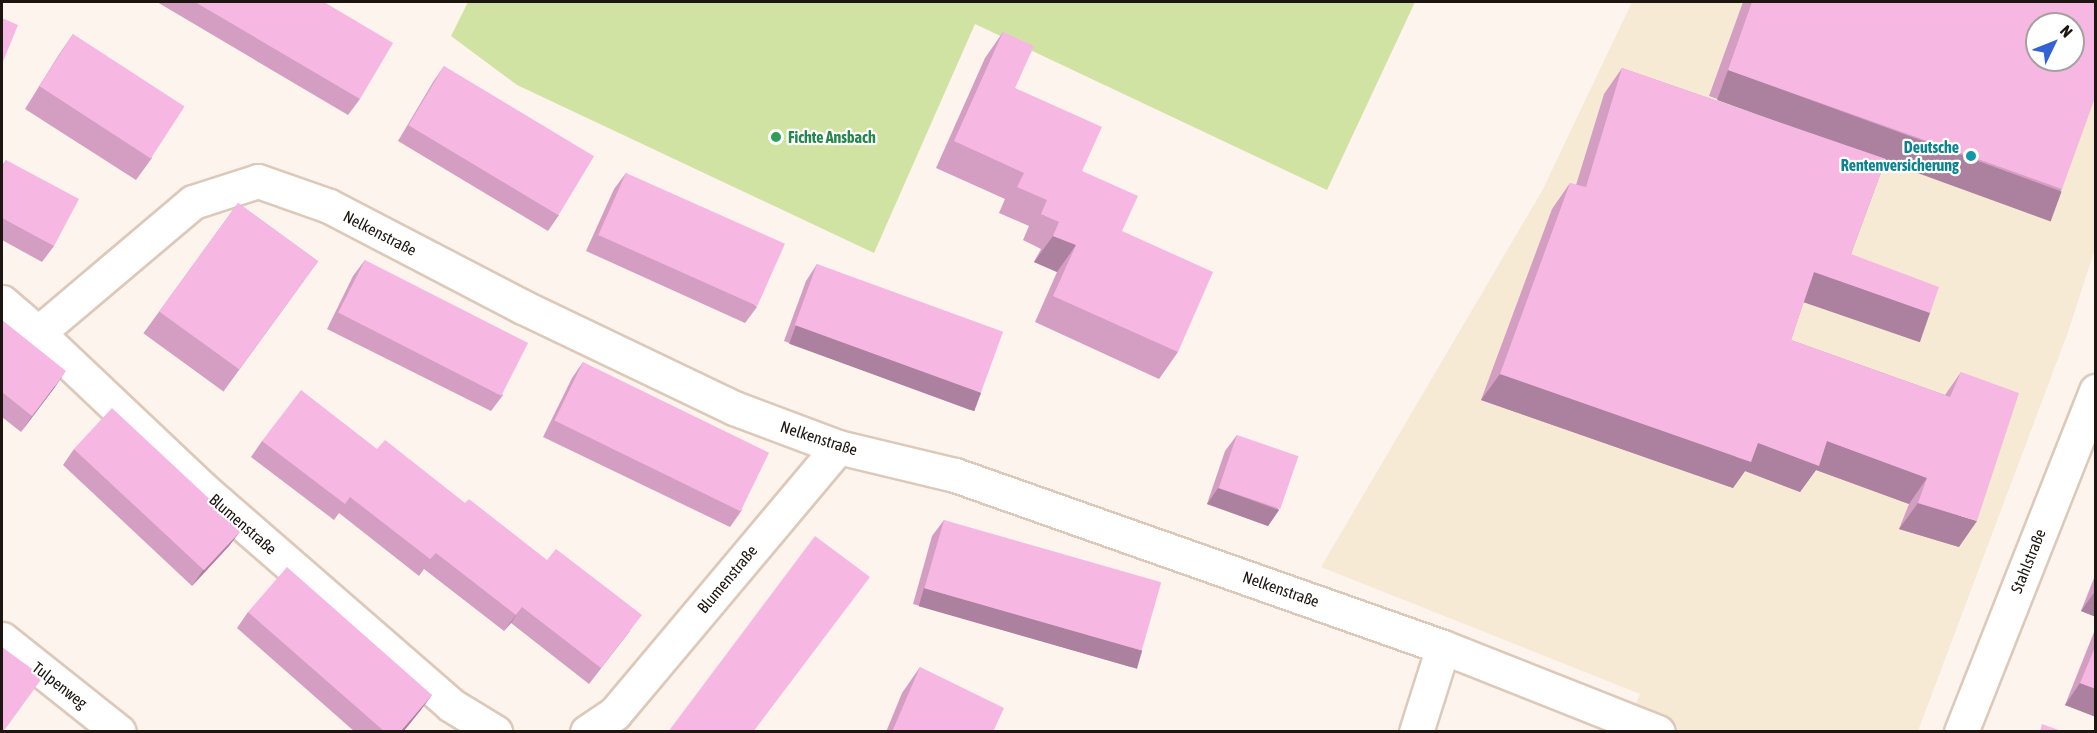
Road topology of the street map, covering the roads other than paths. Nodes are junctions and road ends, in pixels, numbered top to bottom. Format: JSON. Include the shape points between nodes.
{"nodes":[{"id":1,"x":2,"y":302,"type":"edge"},
{"id":2,"x":38,"y":333,"type":"junction"},
{"id":3,"x":2096,"y":390,"type":"edge"},
{"id":4,"x":838,"y":447,"type":"junction"},
{"id":5,"x":2,"y":639,"type":"edge"},
{"id":6,"x":1443,"y":647,"type":"junction"},
{"id":7,"x":119,"y":732,"type":"edge"},
{"id":8,"x":495,"y":732,"type":"edge"},
{"id":9,"x":587,"y":732,"type":"edge"},
{"id":10,"x":1416,"y":732,"type":"edge"},
{"id":11,"x":1658,"y":732,"type":"edge"},
{"id":12,"x":1961,"y":732,"type":"edge"}],
"edges":[{"from":1,"to":2,"type":"street","name":"Blumenstraße"},
{"from":2,"to":4,"type":"street","name":"Nelkenstraße","via":[[193,202],[258,181],[329,207],[522,307],[734,408]]},
{"from":2,"to":8,"type":"street","name":"Blumenstraße","via":[[204,490],[451,705]]},
{"from":3,"to":12,"type":"street","name":"Stahlstraße"},
{"from":4,"to":6,"type":"street","name":"Nelkenstraße","via":[[955,475]]},
{"from":4,"to":9,"type":"street","name":"Blumenstraße","via":[[615,713]]},
{"from":5,"to":7,"type":"street","name":"Tulpenweg"},
{"from":6,"to":10,"type":"street"},
{"from":6,"to":11,"type":"street","name":"Nelkenstraße"}]}
